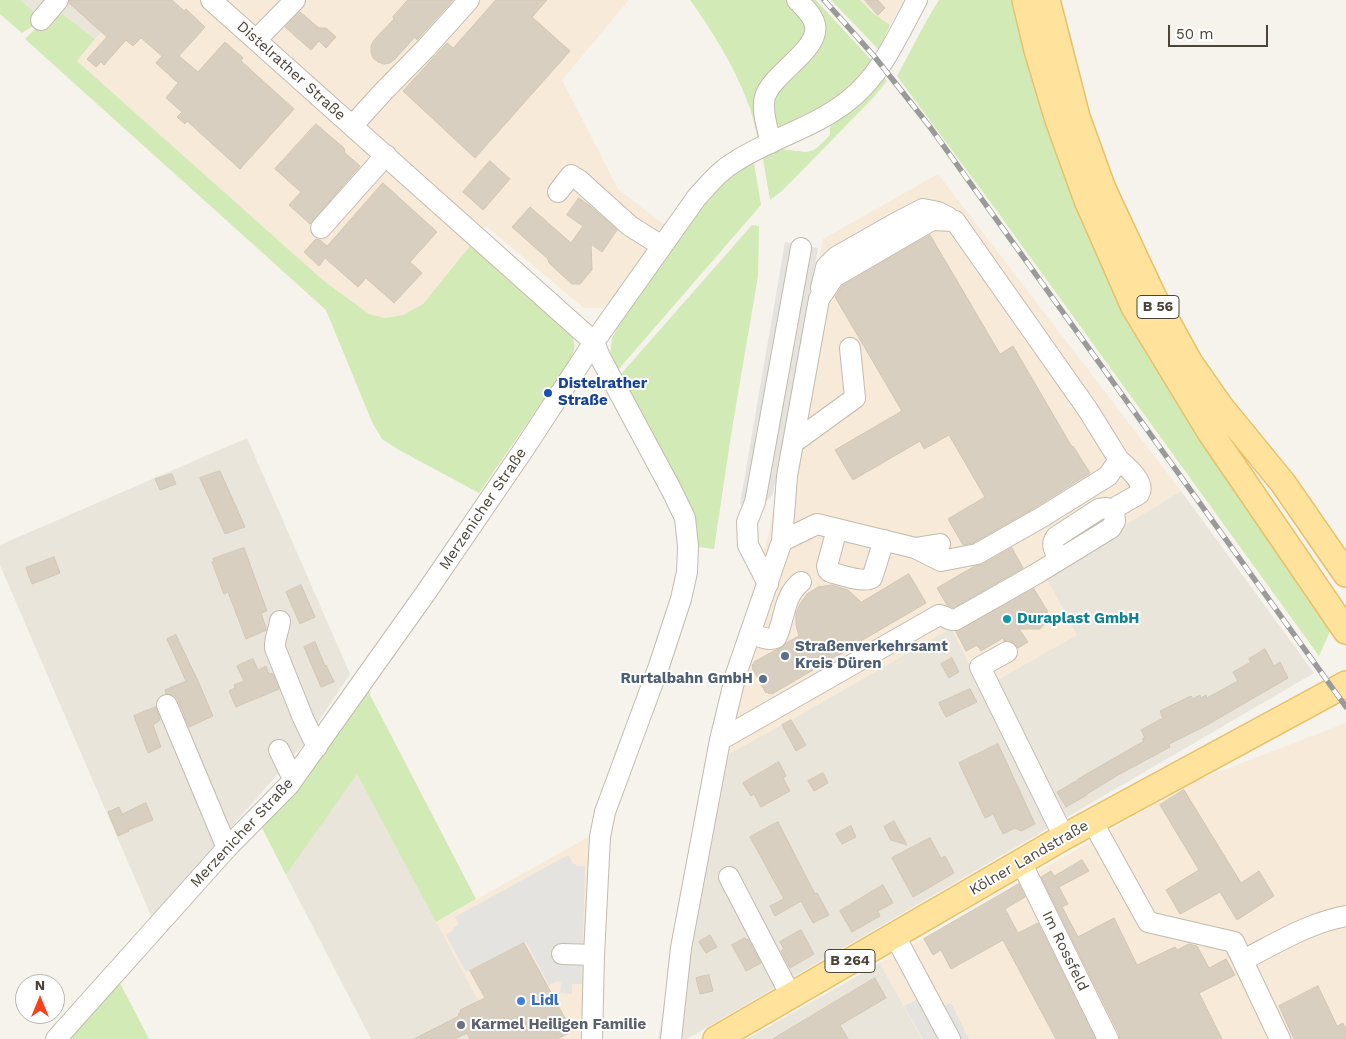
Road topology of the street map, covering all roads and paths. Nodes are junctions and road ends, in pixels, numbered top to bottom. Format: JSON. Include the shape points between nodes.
{"nodes":[{"id":1,"x":58,"y":0,"type":"edge"},
{"id":2,"x":211,"y":0,"type":"edge"},
{"id":3,"x":295,"y":0,"type":"edge"},
{"id":4,"x":469,"y":0,"type":"edge"},
{"id":5,"x":797,"y":0,"type":"edge"},
{"id":6,"x":917,"y":0,"type":"edge"},
{"id":7,"x":1025,"y":0,"type":"edge"},
{"id":8,"x":1047,"y":0,"type":"edge"},
{"id":9,"x":41,"y":20,"type":"dead end"},
{"id":10,"x":256,"y":40,"type":"junction"},
{"id":11,"x":353,"y":126,"type":"junction"},
{"id":12,"x":771,"y":143,"type":"junction"},
{"id":13,"x":386,"y":155,"type":"junction"},
{"id":14,"x":558,"y":192,"type":"dead end"},
{"id":15,"x":321,"y":228,"type":"dead end"},
{"id":16,"x":662,"y":246,"type":"junction"},
{"id":17,"x":801,"y":248,"type":"dead end"},
{"id":18,"x":594,"y":342,"type":"junction"},
{"id":19,"x":850,"y":348,"type":"dead end"},
{"id":20,"x":793,"y":443,"type":"junction"},
{"id":21,"x":1119,"y":460,"type":"junction"},
{"id":22,"x":837,"y":528,"type":"junction"},
{"id":23,"x":884,"y":540,"type":"junction"},
{"id":24,"x":782,"y":542,"type":"junction"},
{"id":25,"x":940,"y":544,"type":"dead end"},
{"id":26,"x":915,"y":548,"type":"junction"},
{"id":27,"x":1346,"y":574,"type":"edge"},
{"id":28,"x":801,"y":582,"type":"dead end"},
{"id":29,"x":768,"y":584,"type":"junction"},
{"id":30,"x":280,"y":621,"type":"dead end"},
{"id":31,"x":1346,"y":631,"type":"edge"},
{"id":32,"x":750,"y":634,"type":"junction"},
{"id":33,"x":1007,"y":652,"type":"dead end"},
{"id":34,"x":1346,"y":684,"type":"edge"},
{"id":35,"x":167,"y":705,"type":"dead end"},
{"id":36,"x":720,"y":740,"type":"junction"},
{"id":37,"x":317,"y":747,"type":"junction"},
{"id":38,"x":278,"y":750,"type":"dead end"},
{"id":39,"x":293,"y":779,"type":"junction"},
{"id":40,"x":1092,"y":821,"type":"junction"},
{"id":41,"x":1064,"y":837,"type":"junction"},
{"id":42,"x":227,"y":848,"type":"junction"},
{"id":43,"x":1021,"y":862,"type":"junction"},
{"id":44,"x":729,"y":877,"type":"dead end"},
{"id":45,"x":1346,"y":916,"type":"edge"},
{"id":46,"x":895,"y":936,"type":"junction"},
{"id":47,"x":562,"y":954,"type":"dead end"},
{"id":48,"x":594,"y":955,"type":"junction"},
{"id":49,"x":1243,"y":960,"type":"junction"},
{"id":50,"x":791,"y":996,"type":"junction"},
{"id":51,"x":56,"y":1039,"type":"edge"},
{"id":52,"x":592,"y":1039,"type":"edge"},
{"id":53,"x":671,"y":1039,"type":"edge"},
{"id":54,"x":716,"y":1039,"type":"edge"},
{"id":55,"x":950,"y":1039,"type":"edge"},
{"id":56,"x":1108,"y":1039,"type":"edge"},
{"id":57,"x":1280,"y":1039,"type":"edge"}],
"edges":[{"from":1,"to":9,"type":"street"},
{"from":2,"to":10,"type":"street","name":"Distelrather Straße"},
{"from":3,"to":10,"type":"street"},
{"from":4,"to":11,"type":"street"},
{"from":5,"to":12,"type":"street","via":[[810,14],[815,33],[812,42],[771,84],[764,98],[764,116]]},
{"from":6,"to":12,"type":"street","name":"Merzenicher Straße","via":[[869,81],[851,99],[823,118]]},
{"from":7,"to":31,"type":"main road","number":"B 56","via":[[1036,50],[1058,120],[1087,200],[1134,307],[1210,432]]},
{"from":8,"to":27,"type":"main road","number":"B 56","via":[[1077,117],[1103,189],[1153,296],[1190,364],[1283,483]]},
{"from":10,"to":11,"type":"street","name":"Distelrather Straße"},
{"from":11,"to":13,"type":"street","name":"Distelrather Straße"},
{"from":12,"to":16,"type":"street","name":"Merzenicher Straße","via":[[734,161],[716,175]]},
{"from":13,"to":15,"type":"street"},
{"from":13,"to":18,"type":"street","name":"Distelrather Straße"},
{"from":14,"to":16,"type":"street","via":[[571,175],[630,226]]},
{"from":16,"to":18,"type":"street","name":"Merzenicher Straße"},
{"from":17,"to":29,"type":"street","via":[[755,502],[747,522],[748,545]]},
{"from":18,"to":37,"type":"street","name":"Merzenicher Straße","via":[[422,599]]},
{"from":18,"to":48,"type":"street","via":[[672,491],[684,518],[688,546],[681,598],[605,812],[600,837]]},
{"from":19,"to":20,"type":"street","via":[[855,398]]},
{"from":20,"to":21,"type":"street","via":[[819,300],[834,277],[932,220],[954,221],[1088,410]]},
{"from":20,"to":24,"type":"street"},
{"from":21,"to":26,"type":"street","via":[[1108,476],[977,554],[941,561]]},
{"from":21,"to":36,"type":"street","via":[[1134,474],[1142,490],[1114,510],[1115,521],[1111,528],[955,620],[939,615]]},
{"from":22,"to":23,"type":"street"},
{"from":22,"to":23,"type":"street","via":[[826,566],[830,572],[866,580],[872,578]]},
{"from":22,"to":24,"type":"street","via":[[817,524]]},
{"from":23,"to":26,"type":"street"},
{"from":24,"to":29,"type":"street"},
{"from":25,"to":26,"type":"street"},
{"from":28,"to":32,"type":"street","via":[[789,597],[776,638],[770,640]]},
{"from":29,"to":32,"type":"street"},
{"from":30,"to":37,"type":"street","via":[[275,648]]},
{"from":32,"to":36,"type":"street","via":[[736,674]]},
{"from":33,"to":41,"type":"street","via":[[980,667]]},
{"from":34,"to":40,"type":"main road","name":"Kölner Landstraße","number":"B 264"},
{"from":35,"to":42,"type":"street"},
{"from":36,"to":53,"type":"street","via":[[681,948]]},
{"from":37,"to":39,"type":"street","name":"Merzenicher Straße"},
{"from":38,"to":39,"type":"street"},
{"from":39,"to":42,"type":"street","name":"Merzenicher Straße"},
{"from":40,"to":41,"type":"main road","name":"Kölner Landstraße","number":"B 264"},
{"from":40,"to":49,"type":"street","via":[[1148,922],[1234,942]]},
{"from":41,"to":43,"type":"main road","name":"Kölner Landstraße","number":"B 264"},
{"from":42,"to":51,"type":"street","name":"Merzenicher Straße"},
{"from":43,"to":46,"type":"main road","name":"Kölner Landstraße","number":"B 264"},
{"from":43,"to":56,"type":"street","name":"Im Rossfeld"},
{"from":44,"to":50,"type":"street"},
{"from":45,"to":49,"type":"street","via":[[1317,923]]},
{"from":46,"to":50,"type":"main road","name":"Kölner Landstraße","number":"B 264"},
{"from":46,"to":55,"type":"street"},
{"from":47,"to":48,"type":"street"},
{"from":48,"to":52,"type":"street"},
{"from":49,"to":57,"type":"street"},
{"from":50,"to":54,"type":"main road","name":"Kölner Landstraße","number":"B 264"}]}
